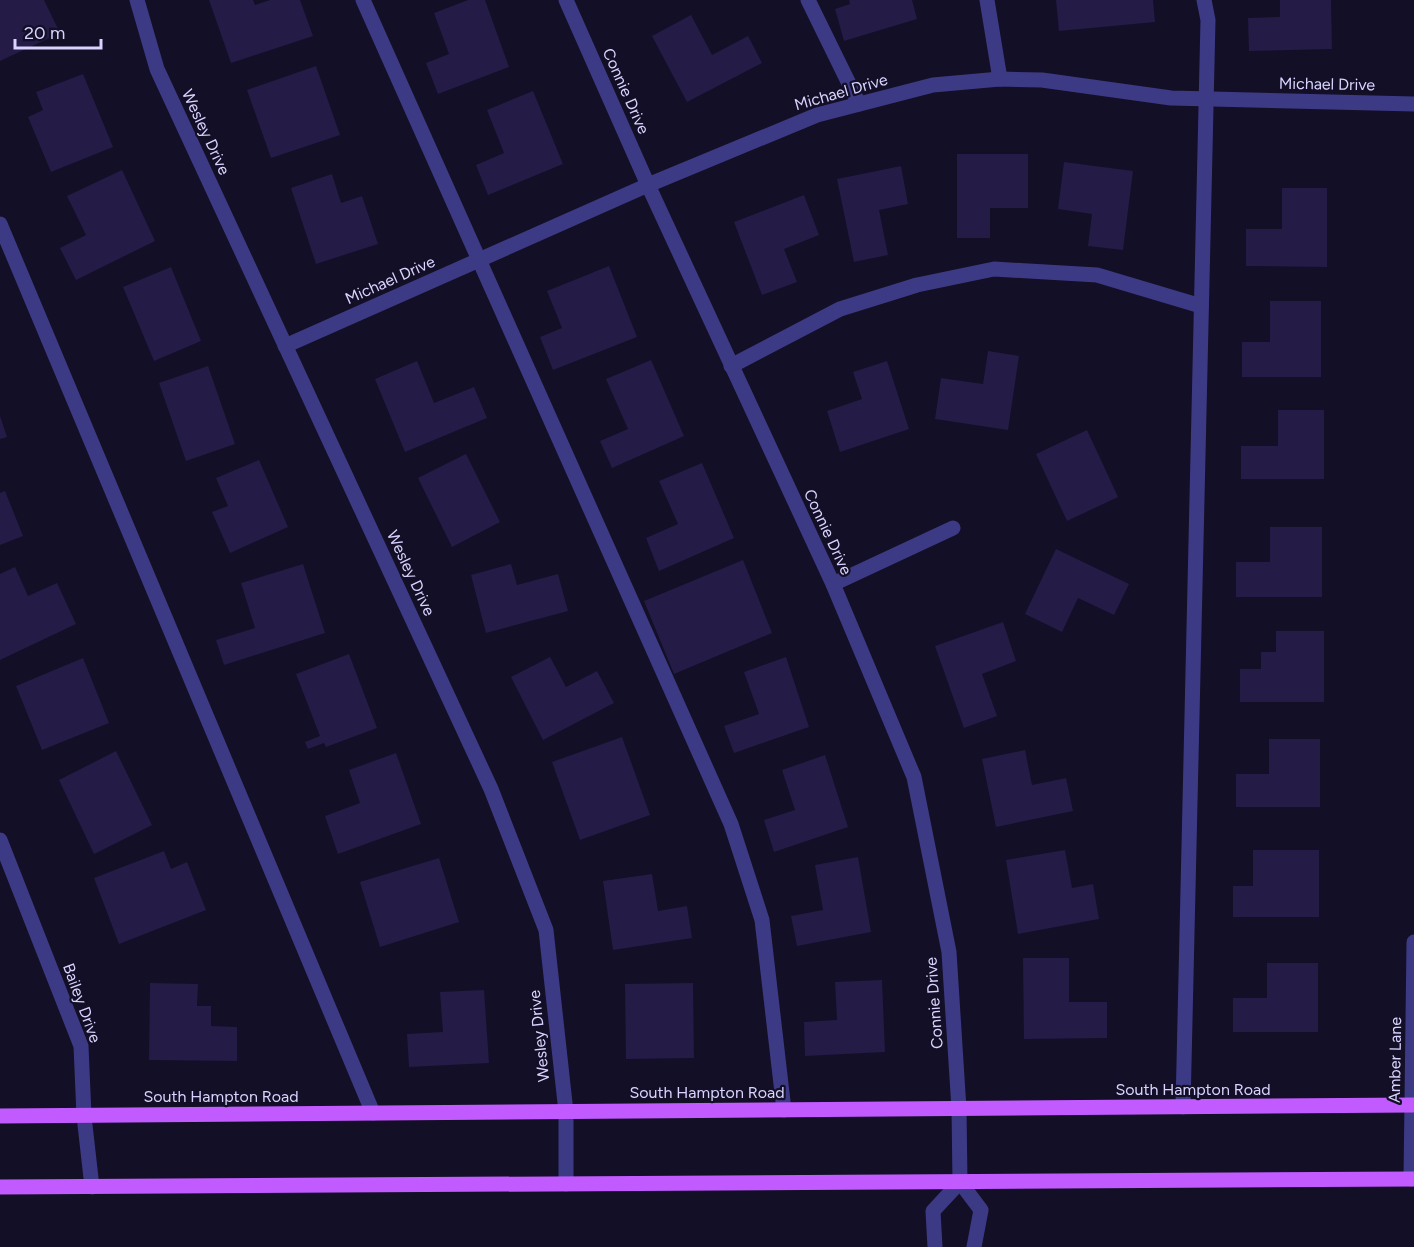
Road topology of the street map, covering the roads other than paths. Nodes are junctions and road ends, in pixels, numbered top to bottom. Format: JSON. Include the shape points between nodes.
{"nodes":[{"id":1,"x":137,"y":0,"type":"edge"},
{"id":2,"x":363,"y":0,"type":"edge"},
{"id":3,"x":566,"y":0,"type":"edge"},
{"id":4,"x":808,"y":0,"type":"edge"},
{"id":5,"x":987,"y":0,"type":"edge"},
{"id":6,"x":1204,"y":0,"type":"edge"},
{"id":7,"x":1000,"y":79,"type":"junction"},
{"id":8,"x":1205,"y":99,"type":"junction"},
{"id":9,"x":859,"y":104,"type":"junction"},
{"id":10,"x":1414,"y":104,"type":"edge"},
{"id":11,"x":648,"y":185,"type":"junction"},
{"id":12,"x":0,"y":224,"type":"edge"},
{"id":13,"x":481,"y":259,"type":"junction"},
{"id":14,"x":1201,"y":306,"type":"junction"},
{"id":15,"x":285,"y":346,"type":"junction"},
{"id":16,"x":731,"y":366,"type":"junction"},
{"id":17,"x":953,"y":528,"type":"dead end"},
{"id":18,"x":833,"y":584,"type":"junction"},
{"id":19,"x":0,"y":840,"type":"edge"},
{"id":20,"x":1414,"y":942,"type":"edge"},
{"id":21,"x":1414,"y":973,"type":"edge"},
{"id":22,"x":1413,"y":1105,"type":"edge"},
{"id":23,"x":1183,"y":1107,"type":"junction"},
{"id":24,"x":959,"y":1109,"type":"junction"},
{"id":25,"x":784,"y":1110,"type":"junction"},
{"id":26,"x":566,"y":1112,"type":"junction"},
{"id":27,"x":373,"y":1113,"type":"junction"},
{"id":28,"x":0,"y":1116,"type":"edge"},
{"id":29,"x":84,"y":1116,"type":"junction"},
{"id":30,"x":1412,"y":1179,"type":"edge"},
{"id":31,"x":960,"y":1182,"type":"junction"},
{"id":32,"x":566,"y":1184,"type":"junction"},
{"id":33,"x":0,"y":1187,"type":"edge"},
{"id":34,"x":92,"y":1187,"type":"junction"},
{"id":35,"x":935,"y":1247,"type":"edge"},
{"id":36,"x":974,"y":1247,"type":"edge"}],
"edges":[{"from":1,"to":15,"type":"street","name":"Wesley Drive","via":[[157,69]]},
{"from":2,"to":13,"type":"street"},
{"from":3,"to":11,"type":"street","name":"Connie Drive"},
{"from":4,"to":9,"type":"street"},
{"from":5,"to":7,"type":"street"},
{"from":6,"to":8,"type":"street","via":[[1208,20]]},
{"from":7,"to":8,"type":"street","name":"Michael Drive","via":[[1042,80]]},
{"from":7,"to":9,"type":"street","name":"Michael Drive","via":[[933,85]]},
{"from":8,"to":10,"type":"street","name":"Michael Drive"},
{"from":8,"to":14,"type":"street"},
{"from":9,"to":11,"type":"street","name":"Michael Drive","via":[[817,115]]},
{"from":11,"to":13,"type":"street","name":"Michael Drive"},
{"from":11,"to":16,"type":"street","name":"Connie Drive"},
{"from":12,"to":27,"type":"street"},
{"from":13,"to":15,"type":"street","name":"Michael Drive"},
{"from":13,"to":25,"type":"street","via":[[731,824],[762,920]]},
{"from":14,"to":16,"type":"street","via":[[1097,275],[994,269],[917,285],[840,309]]},
{"from":14,"to":23,"type":"street"},
{"from":15,"to":26,"type":"street","name":"Wesley Drive","via":[[491,789],[546,930]]},
{"from":16,"to":18,"type":"street","name":"Connie Drive"},
{"from":17,"to":18,"type":"street"},
{"from":18,"to":24,"type":"street","name":"Connie Drive","via":[[914,777],[949,952]]},
{"from":19,"to":29,"type":"street","name":"Bailey Drive","via":[[81,1046]]},
{"from":20,"to":21,"type":"street","name":"Amber Lane"},
{"from":21,"to":22,"type":"street","name":"Amber Lane"},
{"from":22,"to":23,"type":"main road","name":"South Hampton Road"},
{"from":22,"to":30,"type":"street","name":"Amber Lane"},
{"from":23,"to":24,"type":"main road","name":"South Hampton Road"},
{"from":24,"to":25,"type":"main road","name":"South Hampton Road"},
{"from":24,"to":31,"type":"street","name":"Connie Drive"},
{"from":25,"to":26,"type":"main road","name":"South Hampton Road"},
{"from":26,"to":27,"type":"main road","name":"South Hampton Road"},
{"from":26,"to":32,"type":"street","name":"Wesley Drive"},
{"from":27,"to":29,"type":"main road","name":"South Hampton Road"},
{"from":28,"to":29,"type":"main road","name":"South Hampton Road"},
{"from":29,"to":34,"type":"street","name":"Bailey Drive"},
{"from":30,"to":31,"type":"main road"},
{"from":31,"to":32,"type":"main road"},
{"from":31,"to":35,"type":"street","via":[[933,1211]]},
{"from":31,"to":36,"type":"street","via":[[981,1210]]},
{"from":32,"to":34,"type":"main road"},
{"from":33,"to":34,"type":"main road"}]}
